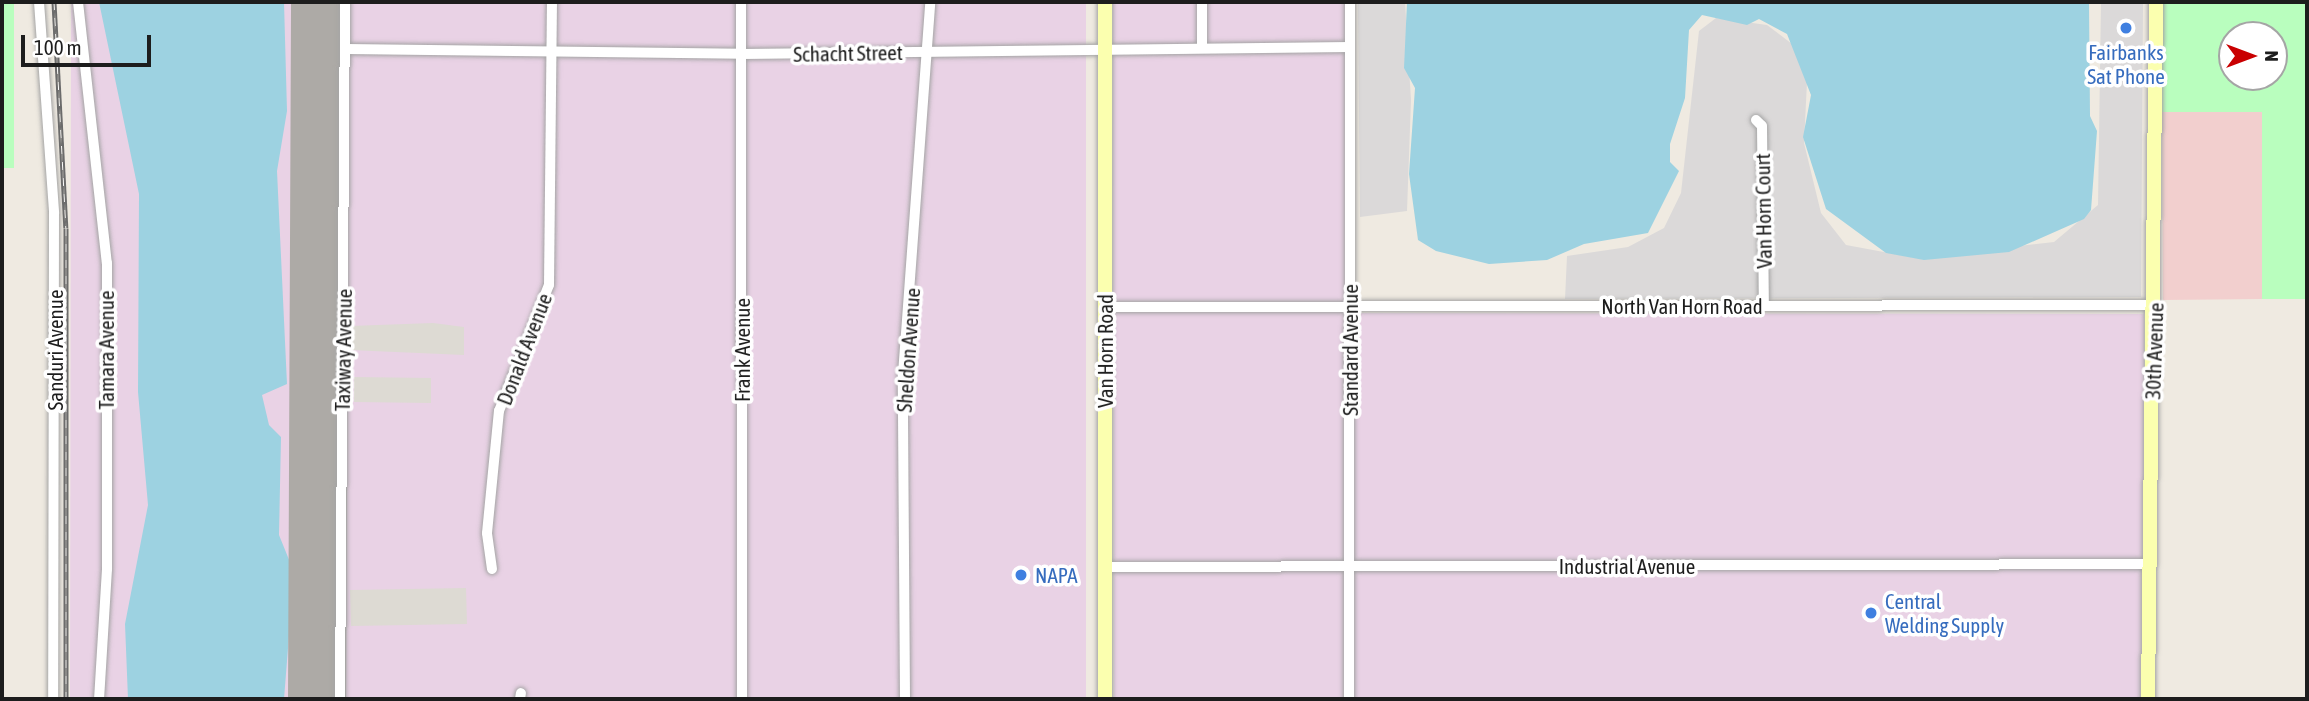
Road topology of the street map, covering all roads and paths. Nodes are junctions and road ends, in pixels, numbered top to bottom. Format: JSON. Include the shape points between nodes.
{"nodes":[{"id":1,"x":39,"y":2,"type":"edge"},
{"id":2,"x":78,"y":2,"type":"edge"},
{"id":3,"x":345,"y":2,"type":"edge"},
{"id":4,"x":552,"y":2,"type":"edge"},
{"id":5,"x":741,"y":2,"type":"edge"},
{"id":6,"x":930,"y":2,"type":"edge"},
{"id":7,"x":1105,"y":2,"type":"edge"},
{"id":8,"x":1202,"y":2,"type":"edge"},
{"id":9,"x":1350,"y":2,"type":"edge"},
{"id":10,"x":2156,"y":2,"type":"edge"},
{"id":11,"x":1202,"y":46,"type":"junction"},
{"id":12,"x":1105,"y":47,"type":"junction"},
{"id":13,"x":1350,"y":47,"type":"junction"},
{"id":14,"x":346,"y":49,"type":"junction"},
{"id":15,"x":552,"y":49,"type":"junction"},
{"id":16,"x":930,"y":52,"type":"junction"},
{"id":17,"x":741,"y":54,"type":"junction"},
{"id":18,"x":1756,"y":120,"type":"dead end"},
{"id":19,"x":1764,"y":305,"type":"junction"},
{"id":20,"x":2156,"y":305,"type":"junction"},
{"id":21,"x":1105,"y":307,"type":"junction"},
{"id":22,"x":1350,"y":308,"type":"junction"},
{"id":23,"x":2148,"y":564,"type":"junction"},
{"id":24,"x":1349,"y":567,"type":"junction"},
{"id":25,"x":1106,"y":568,"type":"junction"},
{"id":26,"x":492,"y":569,"type":"dead end"},
{"id":27,"x":53,"y":699,"type":"edge"},
{"id":28,"x":99,"y":699,"type":"edge"},
{"id":29,"x":340,"y":699,"type":"edge"},
{"id":30,"x":742,"y":699,"type":"edge"},
{"id":31,"x":905,"y":699,"type":"edge"},
{"id":32,"x":1105,"y":699,"type":"edge"},
{"id":33,"x":1349,"y":699,"type":"edge"},
{"id":34,"x":2148,"y":699,"type":"edge"}],
"edges":[{"from":1,"to":27,"type":"street","name":"Sanduri Avenue","via":[[54,227]]},
{"from":2,"to":28,"type":"street","name":"Tamara Avenue","via":[[107,262],[107,569]]},
{"from":3,"to":14,"type":"street","name":"Taxiway Avenue"},
{"from":4,"to":15,"type":"street","name":"Donald Avenue"},
{"from":5,"to":17,"type":"street","name":"Frank Avenue"},
{"from":6,"to":16,"type":"street","name":"Sheldon Avenue"},
{"from":7,"to":12,"type":"main road","name":"Van Horn Road"},
{"from":8,"to":11,"type":"street"},
{"from":9,"to":13,"type":"street","name":"Standard Avenue"},
{"from":10,"to":20,"type":"main road","name":"30th Avenue"},
{"from":11,"to":12,"type":"street","name":"Schacht Street"},
{"from":11,"to":13,"type":"street","name":"Schacht Street"},
{"from":12,"to":16,"type":"street","name":"Schacht Street"},
{"from":12,"to":21,"type":"main road","name":"Van Horn Road"},
{"from":13,"to":22,"type":"street","name":"Standard Avenue"},
{"from":14,"to":15,"type":"street","name":"Schacht Street"},
{"from":14,"to":29,"type":"street","name":"Taxiway Avenue"},
{"from":15,"to":17,"type":"street","name":"Schacht Street"},
{"from":15,"to":26,"type":"street","name":"Donald Avenue","via":[[549,285],[499,411],[487,533]]},
{"from":16,"to":17,"type":"street","name":"Schacht Street"},
{"from":16,"to":31,"type":"street","name":"Sheldon Avenue","via":[[903,373]]},
{"from":17,"to":30,"type":"street","name":"Frank Avenue"},
{"from":18,"to":19,"type":"street","name":"Van Horn Court","via":[[1762,127]]},
{"from":19,"to":20,"type":"street","name":"North Van Horn Road"},
{"from":19,"to":22,"type":"street","name":"North Van Horn Road"},
{"from":20,"to":23,"type":"main road","name":"30th Avenue"},
{"from":21,"to":22,"type":"street","name":"North Van Horn Road","via":[[1208,311]]},
{"from":21,"to":25,"type":"main road","name":"Van Horn Road"},
{"from":22,"to":24,"type":"street","name":"Standard Avenue"},
{"from":23,"to":24,"type":"street","name":"Industrial Avenue"},
{"from":23,"to":34,"type":"main road","name":"30th Avenue"},
{"from":24,"to":25,"type":"street","name":"Industrial Avenue"},
{"from":24,"to":33,"type":"street","name":"Standard Avenue"},
{"from":25,"to":32,"type":"main road","name":"Van Horn Road"}]}
